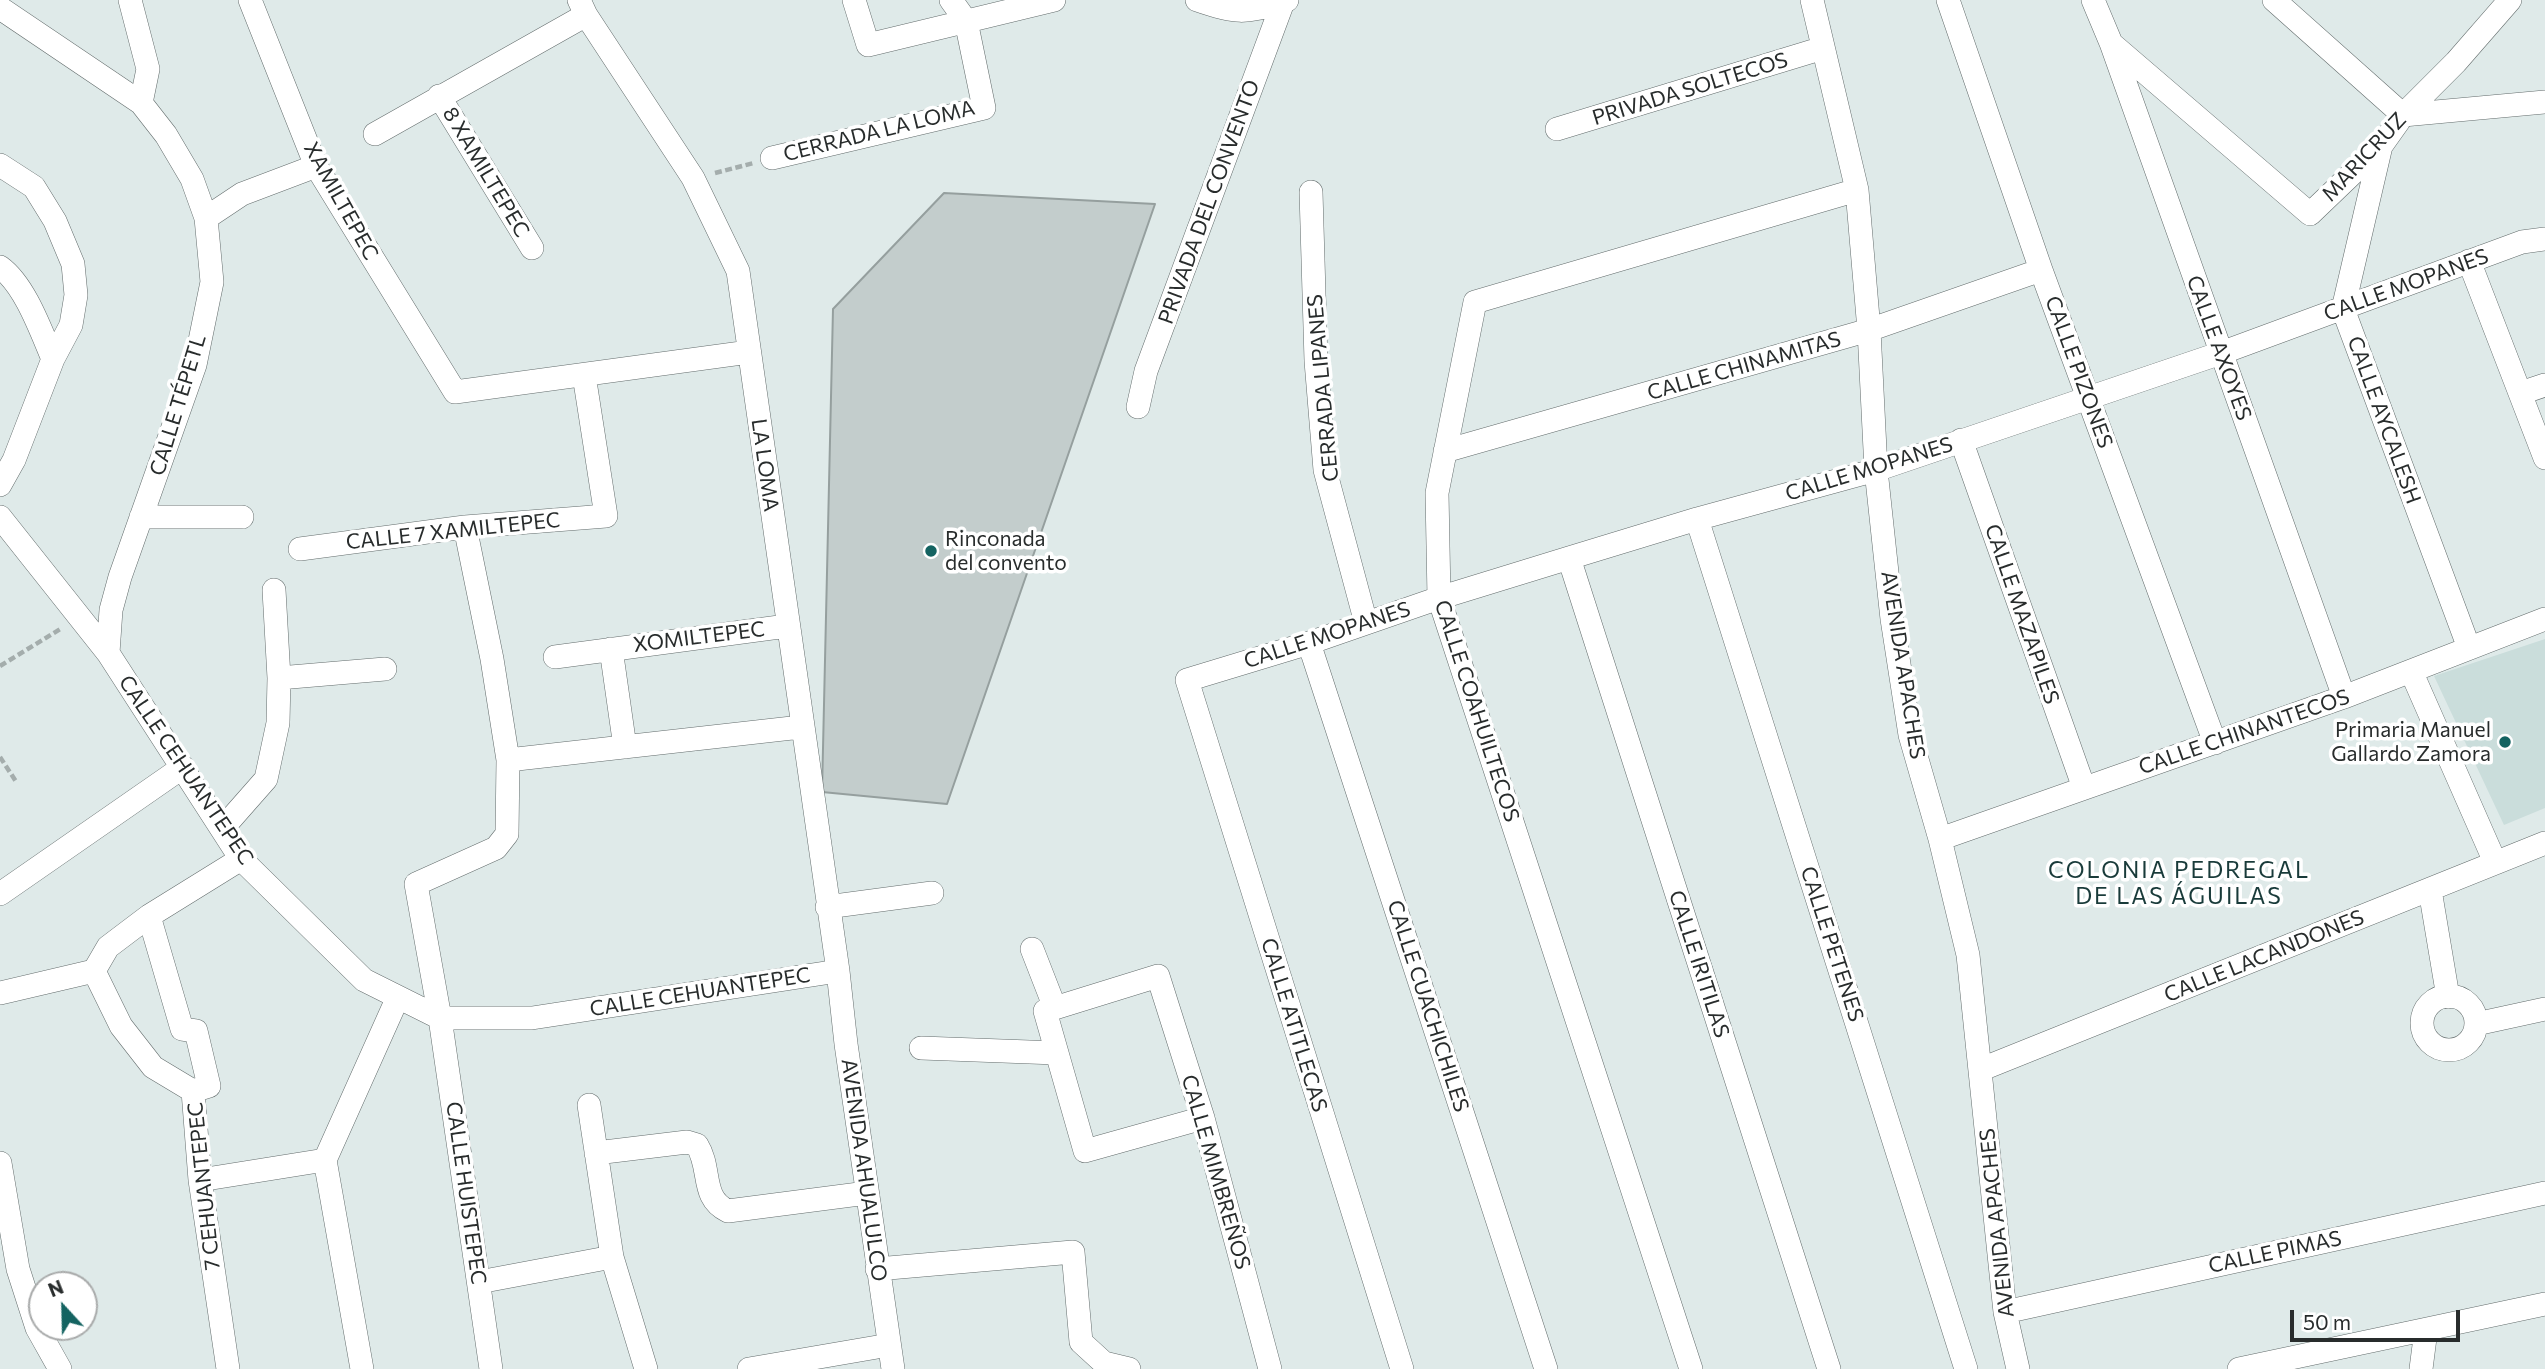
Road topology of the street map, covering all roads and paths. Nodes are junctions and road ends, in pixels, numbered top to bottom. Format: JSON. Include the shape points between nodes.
{"nodes":[{"id":1,"x":130,"y":0,"type":"edge"},
{"id":2,"x":250,"y":0,"type":"edge"},
{"id":3,"x":854,"y":0,"type":"edge"},
{"id":4,"x":951,"y":0,"type":"edge"},
{"id":5,"x":1054,"y":0,"type":"edge"},
{"id":6,"x":1198,"y":0,"type":"edge"},
{"id":7,"x":1812,"y":0,"type":"edge"},
{"id":8,"x":1948,"y":0,"type":"edge"},
{"id":9,"x":2093,"y":0,"type":"edge"},
{"id":10,"x":2274,"y":0,"type":"edge"},
{"id":11,"x":1285,"y":1,"type":"edge"},
{"id":12,"x":2500,"y":4,"type":"edge"},
{"id":13,"x":582,"y":7,"type":"edge"},
{"id":14,"x":0,"y":8,"type":"edge"},
{"id":15,"x":966,"y":21,"type":"junction"},
{"id":16,"x":2111,"y":43,"type":"junction"},
{"id":17,"x":1824,"y":48,"type":"junction"},
{"id":18,"x":439,"y":96,"type":"junction"},
{"id":19,"x":2545,"y":102,"type":"edge"},
{"id":20,"x":141,"y":103,"type":"junction"},
{"id":21,"x":2403,"y":115,"type":"junction"},
{"id":22,"x":1557,"y":130,"type":"dead end"},
{"id":23,"x":375,"y":134,"type":"dead end"},
{"id":24,"x":2381,"y":146,"type":"junction"},
{"id":25,"x":772,"y":158,"type":"joint"},
{"id":26,"x":0,"y":165,"type":"edge"},
{"id":27,"x":316,"y":166,"type":"junction"},
{"id":28,"x":693,"y":178,"type":"junction"},
{"id":29,"x":1857,"y":190,"type":"junction"},
{"id":30,"x":1311,"y":191,"type":"dead end"},
{"id":31,"x":205,"y":218,"type":"junction"},
{"id":32,"x":2545,"y":239,"type":"edge"},
{"id":33,"x":532,"y":248,"type":"dead end"},
{"id":34,"x":2469,"y":261,"type":"junction"},
{"id":35,"x":0,"y":267,"type":"edge"},
{"id":36,"x":2041,"y":270,"type":"junction"},
{"id":37,"x":2343,"y":309,"type":"junction"},
{"id":38,"x":1869,"y":330,"type":"junction"},
{"id":39,"x":749,"y":352,"type":"junction"},
{"id":40,"x":2221,"y":353,"type":"junction"},
{"id":41,"x":53,"y":359,"type":"junction"},
{"id":42,"x":584,"y":374,"type":"junction"},
{"id":43,"x":2545,"y":385,"type":"edge"},
{"id":44,"x":2521,"y":393,"type":"junction"},
{"id":45,"x":2088,"y":397,"type":"junction"},
{"id":46,"x":1138,"y":407,"type":"dead end"},
{"id":47,"x":1961,"y":440,"type":"junction"},
{"id":48,"x":1445,"y":452,"type":"junction"},
{"id":49,"x":2545,"y":458,"type":"edge"},
{"id":50,"x":1876,"y":470,"type":"junction"},
{"id":51,"x":0,"y":485,"type":"edge"},
{"id":52,"x":0,"y":517,"type":"edge"},
{"id":53,"x":142,"y":517,"type":"junction"},
{"id":54,"x":242,"y":517,"type":"dead end"},
{"id":55,"x":1697,"y":519,"type":"junction"},
{"id":56,"x":466,"y":527,"type":"junction"},
{"id":57,"x":300,"y":549,"type":"dead end"},
{"id":58,"x":1569,"y":558,"type":"junction"},
{"id":59,"x":274,"y":590,"type":"dead end"},
{"id":60,"x":1439,"y":598,"type":"junction"},
{"id":61,"x":78,"y":618,"type":"junction"},
{"id":62,"x":2545,"y":619,"type":"edge"},
{"id":63,"x":1366,"y":623,"type":"junction"},
{"id":64,"x":787,"y":626,"type":"junction"},
{"id":65,"x":1309,"y":643,"type":"junction"},
{"id":66,"x":2469,"y":648,"type":"junction"},
{"id":67,"x":611,"y":649,"type":"junction"},
{"id":68,"x":108,"y":653,"type":"junction"},
{"id":69,"x":555,"y":657,"type":"dead end"},
{"id":70,"x":0,"y":666,"type":"edge"},
{"id":71,"x":385,"y":668,"type":"dead end"},
{"id":72,"x":2411,"y":671,"type":"junction"},
{"id":73,"x":279,"y":678,"type":"junction"},
{"id":74,"x":1187,"y":680,"type":"joint"},
{"id":75,"x":2344,"y":697,"type":"junction"},
{"id":76,"x":802,"y":727,"type":"junction"},
{"id":77,"x":2215,"y":743,"type":"junction"},
{"id":78,"x":625,"y":747,"type":"junction"},
{"id":79,"x":0,"y":757,"type":"edge"},
{"id":80,"x":508,"y":760,"type":"junction"},
{"id":81,"x":183,"y":767,"type":"junction"},
{"id":82,"x":17,"y":783,"type":"dead end"},
{"id":83,"x":2084,"y":788,"type":"junction"},
{"id":84,"x":222,"y":829,"type":"junction"},
{"id":85,"x":1940,"y":839,"type":"junction"},
{"id":86,"x":2545,"y":843,"type":"edge"},
{"id":87,"x":241,"y":859,"type":"junction"},
{"id":88,"x":2495,"y":862,"type":"junction"},
{"id":89,"x":2430,"y":890,"type":"junction"},
{"id":90,"x":932,"y":893,"type":"dead end"},
{"id":91,"x":0,"y":894,"type":"edge"},
{"id":92,"x":827,"y":907,"type":"junction"},
{"id":93,"x":149,"y":916,"type":"junction"},
{"id":94,"x":1032,"y":949,"type":"dead end"},
{"id":95,"x":94,"y":971,"type":"junction"},
{"id":96,"x":838,"y":971,"type":"junction"},
{"id":97,"x":0,"y":993,"type":"edge"},
{"id":98,"x":398,"y":997,"type":"junction"},
{"id":99,"x":2448,"y":997,"type":"junction"},
{"id":100,"x":1055,"y":1008,"type":"junction"},
{"id":101,"x":2545,"y":1009,"type":"edge"},
{"id":102,"x":440,"y":1018,"type":"junction"},
{"id":103,"x":2476,"y":1024,"type":"junction"},
{"id":104,"x":921,"y":1048,"type":"dead end"},
{"id":105,"x":1057,"y":1053,"type":"junction"},
{"id":106,"x":1982,"y":1069,"type":"junction"},
{"id":107,"x":194,"y":1091,"type":"junction"},
{"id":108,"x":589,"y":1105,"type":"dead end"},
{"id":109,"x":1203,"y":1118,"type":"junction"},
{"id":110,"x":596,"y":1153,"type":"junction"},
{"id":111,"x":325,"y":1160,"type":"junction"},
{"id":112,"x":0,"y":1163,"type":"edge"},
{"id":113,"x":200,"y":1180,"type":"junction"},
{"id":114,"x":867,"y":1193,"type":"junction"},
{"id":115,"x":2545,"y":1193,"type":"edge"},
{"id":116,"x":612,"y":1257,"type":"junction"},
{"id":117,"x":877,"y":1269,"type":"junction"},
{"id":118,"x":479,"y":1282,"type":"junction"},
{"id":119,"x":2545,"y":1304,"type":"edge"},
{"id":120,"x":2005,"y":1312,"type":"junction"},
{"id":121,"x":2426,"y":1330,"type":"junction"},
{"id":122,"x":889,"y":1345,"type":"junction"},
{"id":123,"x":2250,"y":1368,"type":"edge"},
{"id":124,"x":60,"y":1369,"type":"edge"},
{"id":125,"x":228,"y":1369,"type":"edge"},
{"id":126,"x":362,"y":1369,"type":"edge"},
{"id":127,"x":491,"y":1369,"type":"edge"},
{"id":128,"x":646,"y":1369,"type":"edge"},
{"id":129,"x":749,"y":1369,"type":"edge"},
{"id":130,"x":893,"y":1369,"type":"edge"},
{"id":131,"x":1129,"y":1369,"type":"edge"},
{"id":132,"x":1270,"y":1369,"type":"edge"},
{"id":133,"x":1402,"y":1369,"type":"edge"},
{"id":134,"x":1546,"y":1369,"type":"edge"},
{"id":135,"x":1691,"y":1369,"type":"edge"},
{"id":136,"x":1829,"y":1369,"type":"edge"},
{"id":137,"x":1966,"y":1369,"type":"edge"},
{"id":138,"x":2018,"y":1369,"type":"edge"},
{"id":139,"x":2421,"y":1369,"type":"edge"}],
"edges":[{"from":1,"to":20,"type":"street","via":[[148,69]]},
{"from":2,"to":27,"type":"street","name":"XAMILTEPEC"},
{"from":3,"to":15,"type":"street","via":[[868,45]]},
{"from":4,"to":15,"type":"street"},
{"from":5,"to":15,"type":"street"},
{"from":6,"to":11,"type":"street","via":[[1229,11]]},
{"from":7,"to":17,"type":"street","name":"AVENIDA APACHES"},
{"from":8,"to":36,"type":"street","name":"CALLE PIZONES"},
{"from":9,"to":16,"type":"street","name":"CALLE AXOYES"},
{"from":10,"to":21,"type":"street"},
{"from":11,"to":46,"type":"street","name":"PRIVADA DEL CONVENTO","via":[[1146,371]]},
{"from":12,"to":21,"type":"street","name":"MARICRUZ","via":[[2456,62]]},
{"from":13,"to":18,"type":"street"},
{"from":13,"to":28,"type":"street","name":"LA LOMA"},
{"from":14,"to":20,"type":"street","name":"CALLE TÉPETL"},
{"from":15,"to":25,"type":"street","name":"CERRADA LA LOMA","via":[[984,108]]},
{"from":16,"to":24,"type":"street","name":"MARICRUZ","via":[[2310,214]]},
{"from":16,"to":40,"type":"street","name":"CALLE AXOYES"},
{"from":17,"to":22,"type":"street","name":"PRIVADA SOLTECOS"},
{"from":17,"to":29,"type":"street","name":"AVENIDA APACHES"},
{"from":18,"to":23,"type":"street"},
{"from":18,"to":33,"type":"street","name":"8 XAMILTEPEC"},
{"from":19,"to":21,"type":"street"},
{"from":20,"to":31,"type":"street","name":"CALLE TÉPETL","via":[[192,178]]},
{"from":21,"to":24,"type":"street","name":"MARICRUZ"},
{"from":24,"to":37,"type":"street","name":"CALLE AYCALESH"},
{"from":25,"to":28,"type":"path","name":"CERRADA LA LOMA"},
{"from":26,"to":41,"type":"street","via":[[34,187],[55,220],[73,264],[76,295],[71,326]]},
{"from":27,"to":31,"type":"street","via":[[242,194]]},
{"from":27,"to":42,"type":"street","name":"XAMILTEPEC","via":[[455,392]]},
{"from":28,"to":39,"type":"street","name":"LA LOMA","via":[[738,271]]},
{"from":29,"to":38,"type":"street","name":"AVENIDA APACHES"},
{"from":29,"to":48,"type":"street","name":"CALLE COAHUILTECOS","via":[[1475,302]]},
{"from":30,"to":63,"type":"street","name":"CERRADA LIPANES","via":[[1325,470]]},
{"from":31,"to":53,"type":"street","name":"CALLE TÉPETL","via":[[212,282],[195,365]]},
{"from":32,"to":34,"type":"street","name":"CALLE MOPANES","via":[[2522,242]]},
{"from":34,"to":37,"type":"street","name":"CALLE MOPANES"},
{"from":34,"to":44,"type":"street"},
{"from":35,"to":41,"type":"street","via":[[29,305]]},
{"from":36,"to":38,"type":"street","name":"CALLE CHINAMITAS"},
{"from":36,"to":45,"type":"street","name":"CALLE PIZONES"},
{"from":37,"to":40,"type":"street","name":"CALLE MOPANES"},
{"from":37,"to":66,"type":"street","name":"CALLE AYCALESH"},
{"from":38,"to":48,"type":"street","name":"CALLE CHINAMITAS"},
{"from":38,"to":50,"type":"street","name":"AVENIDA APACHES"},
{"from":39,"to":42,"type":"street"},
{"from":39,"to":64,"type":"street","name":"LA LOMA"},
{"from":40,"to":45,"type":"street","name":"CALLE MOPANES"},
{"from":40,"to":75,"type":"street","name":"CALLE AXOYES"},
{"from":41,"to":51,"type":"street"},
{"from":42,"to":56,"type":"street","name":"CALLE 7 XAMILTEPEC","via":[[606,516]]},
{"from":43,"to":44,"type":"street"},
{"from":44,"to":49,"type":"street"},
{"from":45,"to":47,"type":"street","name":"CALLE MOPANES"},
{"from":45,"to":77,"type":"street","name":"CALLE PIZONES"},
{"from":47,"to":50,"type":"street","name":"CALLE MOPANES"},
{"from":47,"to":83,"type":"street","name":"CALLE MAZAPILES"},
{"from":48,"to":60,"type":"street","name":"CALLE COAHUILTECOS","via":[[1437,493]]},
{"from":50,"to":55,"type":"street","name":"CALLE MOPANES"},
{"from":50,"to":85,"type":"street","name":"AVENIDA APACHES","via":[[1910,736]]},
{"from":52,"to":61,"type":"street","name":"CALLE CEHUANTEPEC"},
{"from":53,"to":54,"type":"street"},
{"from":53,"to":68,"type":"street","name":"CALLE TÉPETL","via":[[111,610]]},
{"from":55,"to":58,"type":"street","name":"CALLE MOPANES"},
{"from":55,"to":137,"type":"street","name":"CALLE PETENES"},
{"from":56,"to":57,"type":"street","name":"CALLE 7 XAMILTEPEC"},
{"from":56,"to":80,"type":"street"},
{"from":58,"to":60,"type":"street","name":"CALLE MOPANES"},
{"from":58,"to":136,"type":"street","name":"CALLE IRITILAS"},
{"from":59,"to":73,"type":"street"},
{"from":60,"to":63,"type":"street","name":"CALLE MOPANES"},
{"from":60,"to":135,"type":"street","name":"CALLE COAHUILTECOS"},
{"from":61,"to":68,"type":"street","name":"CALLE CEHUANTEPEC"},
{"from":61,"to":70,"type":"path"},
{"from":62,"to":66,"type":"street","name":"CALLE CHINANTECOS"},
{"from":63,"to":65,"type":"street","name":"CALLE MOPANES"},
{"from":64,"to":67,"type":"street","name":"XOMILTEPEC"},
{"from":64,"to":76,"type":"street","name":"LA LOMA"},
{"from":65,"to":74,"type":"street","name":"CALLE MOPANES"},
{"from":65,"to":134,"type":"street","name":"CALLE CUACHICHILES"},
{"from":66,"to":72,"type":"street","name":"CALLE CHINANTECOS"},
{"from":67,"to":69,"type":"street","name":"XOMILTEPEC"},
{"from":67,"to":78,"type":"street","name":"XOMILTEPEC"},
{"from":68,"to":81,"type":"street","name":"CALLE CEHUANTEPEC"},
{"from":71,"to":73,"type":"street"},
{"from":72,"to":75,"type":"street","name":"CALLE CHINANTECOS"},
{"from":72,"to":88,"type":"street"},
{"from":73,"to":84,"type":"street","via":[[278,723],[266,779]]},
{"from":74,"to":133,"type":"street","name":"CALLE ATITLECAS"},
{"from":75,"to":77,"type":"street","name":"CALLE CHINANTECOS"},
{"from":76,"to":78,"type":"street"},
{"from":76,"to":92,"type":"street","name":"LA LOMA"},
{"from":77,"to":83,"type":"street","name":"CALLE CHINANTECOS"},
{"from":78,"to":80,"type":"street"},
{"from":79,"to":82,"type":"path"},
{"from":80,"to":102,"type":"street","name":"CALLE HUISTEPEC","via":[[507,834],[496,848],[416,884]]},
{"from":81,"to":84,"type":"street","name":"CALLE CEHUANTEPEC"},
{"from":81,"to":91,"type":"street"},
{"from":83,"to":85,"type":"street","name":"CALLE CHINANTECOS"},
{"from":84,"to":87,"type":"street","name":"CALLE CEHUANTEPEC"},
{"from":85,"to":106,"type":"street","name":"AVENIDA APACHES","via":[[1968,955]]},
{"from":86,"to":88,"type":"street","name":"CALLE LACANDONES"},
{"from":87,"to":93,"type":"street"},
{"from":87,"to":98,"type":"street","name":"CALLE CEHUANTEPEC","via":[[364,980]]},
{"from":88,"to":89,"type":"street","name":"CALLE LACANDONES"},
{"from":89,"to":99,"type":"street"},
{"from":89,"to":106,"type":"street","name":"CALLE LACANDONES"},
{"from":90,"to":92,"type":"street"},
{"from":92,"to":96,"type":"street","name":"LA LOMA"},
{"from":93,"to":95,"type":"street","via":[[108,947]]},
{"from":93,"to":107,"type":"street","via":[[183,1029],[196,1031],[209,1086]]},
{"from":94,"to":100,"type":"street"},
{"from":95,"to":97,"type":"street"},
{"from":95,"to":107,"type":"street","name":"7 CEHUANTEPEC","via":[[121,1027],[153,1067]]},
{"from":96,"to":102,"type":"street","name":"CALLE CEHUANTEPEC","via":[[533,1018]]},
{"from":96,"to":114,"type":"street","name":"AVENIDA AHUALULCO"},
{"from":98,"to":102,"type":"street","name":"CALLE CEHUANTEPEC"},
{"from":98,"to":111,"type":"street"},
{"from":99,"to":103,"type":"street","via":[[2468,1004]]},
{"from":99,"to":103,"type":"street","via":[[2435,1000],[2424,1013],[2427,1039],[2441,1049],[2459,1048],[2472,1037]]},
{"from":100,"to":105,"type":"street","via":[[1045,1011]]},
{"from":100,"to":109,"type":"street","name":"CALLE MIMBREÑOS","via":[[1158,976]]},
{"from":101,"to":103,"type":"street"},
{"from":102,"to":118,"type":"street","name":"CALLE HUISTEPEC"},
{"from":104,"to":105,"type":"street"},
{"from":105,"to":109,"type":"street","via":[[1085,1151]]},
{"from":106,"to":120,"type":"street","name":"AVENIDA APACHES"},
{"from":107,"to":113,"type":"street","name":"7 CEHUANTEPEC"},
{"from":108,"to":110,"type":"street"},
{"from":109,"to":132,"type":"street","name":"CALLE MIMBREÑOS"},
{"from":110,"to":114,"type":"street","via":[[687,1142],[697,1145],[710,1194],[716,1205],[728,1211]]},
{"from":110,"to":116,"type":"street"},
{"from":111,"to":113,"type":"street"},
{"from":111,"to":126,"type":"street"},
{"from":112,"to":124,"type":"street","via":[[18,1269],[37,1328]]},
{"from":113,"to":125,"type":"street","name":"7 CEHUANTEPEC"},
{"from":114,"to":117,"type":"street","name":"AVENIDA AHUALULCO"},
{"from":115,"to":120,"type":"street","name":"CALLE PIMAS"},
{"from":116,"to":118,"type":"street"},
{"from":116,"to":128,"type":"street"},
{"from":117,"to":122,"type":"street","name":"AVENIDA AHUALULCO"},
{"from":117,"to":131,"type":"street","via":[[1073,1252],[1081,1342],[1104,1363]]},
{"from":118,"to":127,"type":"street","name":"CALLE HUISTEPEC"},
{"from":119,"to":121,"type":"street"},
{"from":120,"to":138,"type":"street","name":"AVENIDA APACHES"},
{"from":121,"to":123,"type":"street"},
{"from":121,"to":139,"type":"street"},
{"from":122,"to":129,"type":"street"},
{"from":122,"to":130,"type":"street","name":"AVENIDA AHUALULCO"}]}
